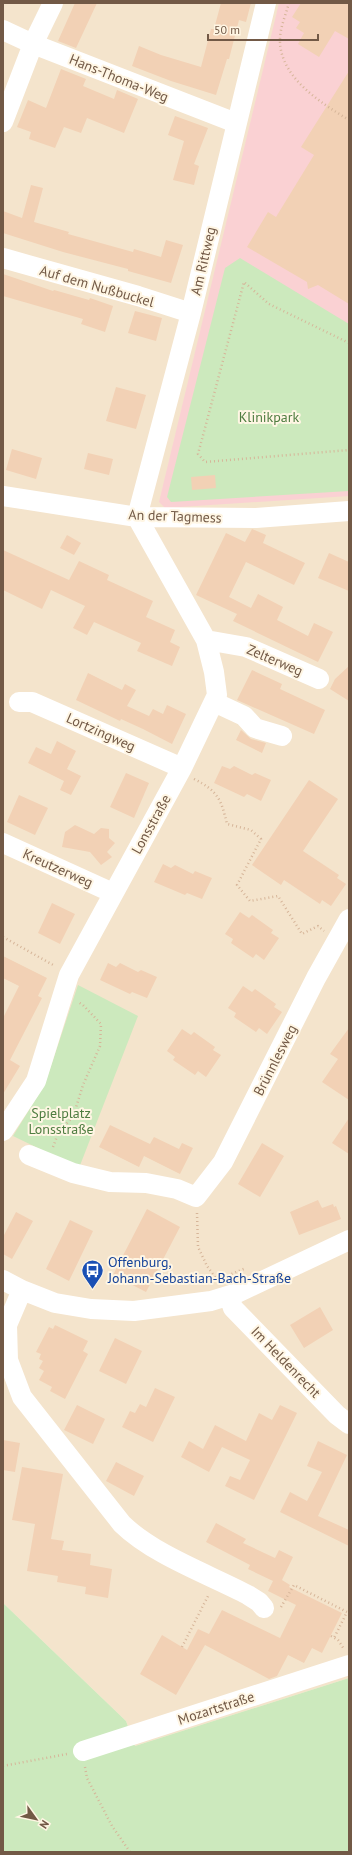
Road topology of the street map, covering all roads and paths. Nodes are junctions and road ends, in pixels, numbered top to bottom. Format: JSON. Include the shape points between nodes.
{"nodes":[{"id":1,"x":52,"y":3,"type":"edge"},
{"id":2,"x":266,"y":3,"type":"edge"},
{"id":3,"x":289,"y":3,"type":"edge"},
{"id":4,"x":3,"y":30,"type":"edge"},
{"id":5,"x":33,"y":44,"type":"junction"},
{"id":6,"x":349,"y":120,"type":"edge"},
{"id":7,"x":3,"y":122,"type":"edge"},
{"id":8,"x":236,"y":123,"type":"junction"},
{"id":9,"x":3,"y":258,"type":"edge"},
{"id":10,"x":191,"y":313,"type":"junction"},
{"id":11,"x":349,"y":343,"type":"edge"},
{"id":12,"x":349,"y":450,"type":"edge"},
{"id":13,"x":3,"y":496,"type":"edge"},
{"id":14,"x":349,"y":511,"type":"edge"},
{"id":15,"x":137,"y":517,"type":"junction"},
{"id":16,"x":206,"y":640,"type":"junction"},
{"id":17,"x":319,"y":679,"type":"dead end"},
{"id":18,"x":19,"y":702,"type":"dead end"},
{"id":19,"x":214,"y":702,"type":"junction"},
{"id":20,"x":282,"y":736,"type":"dead end"},
{"id":21,"x":181,"y":770,"type":"junction"},
{"id":22,"x":3,"y":843,"type":"edge"},
{"id":23,"x":113,"y":893,"type":"junction"},
{"id":24,"x":349,"y":919,"type":"edge"},
{"id":25,"x":3,"y":937,"type":"edge"},
{"id":26,"x":337,"y":941,"type":"junction"},
{"id":27,"x":69,"y":975,"type":"junction"},
{"id":28,"x":63,"y":994,"type":"junction"},
{"id":29,"x":4,"y":1128,"type":"edge"},
{"id":30,"x":38,"y":1158,"type":"joint"},
{"id":31,"x":196,"y":1198,"type":"junction"},
{"id":32,"x":349,"y":1240,"type":"edge"},
{"id":33,"x":248,"y":1267,"type":"dead end"},
{"id":34,"x":3,"y":1280,"type":"edge"},
{"id":35,"x":22,"y":1290,"type":"junction"},
{"id":36,"x":229,"y":1296,"type":"junction"},
{"id":37,"x":349,"y":1424,"type":"edge"},
{"id":38,"x":217,"y":1579,"type":"junction"},
{"id":39,"x":264,"y":1608,"type":"joint"},
{"id":40,"x":331,"y":1636,"type":"dead end"},
{"id":41,"x":334,"y":1638,"type":"junction"},
{"id":42,"x":182,"y":1647,"type":"dead end"},
{"id":43,"x":347,"y":1657,"type":"edge"},
{"id":44,"x":83,"y":1751,"type":"junction"},
{"id":45,"x":3,"y":1766,"type":"edge"},
{"id":46,"x":130,"y":1852,"type":"edge"}],
"edges":[{"from":1,"to":5,"type":"street"},
{"from":2,"to":8,"type":"street","name":"Am Rittweg"},
{"from":3,"to":6,"type":"path","via":[[280,38],[282,57],[293,75],[312,95]]},
{"from":4,"to":5,"type":"street","name":"Hans-Thoma-Weg"},
{"from":5,"to":7,"type":"street"},
{"from":5,"to":8,"type":"street","name":"Hans-Thoma-Weg"},
{"from":8,"to":10,"type":"street","name":"Am Rittweg"},
{"from":9,"to":10,"type":"street","name":"Auf dem Nußbuckel"},
{"from":10,"to":15,"type":"street","name":"Am Rittweg"},
{"from":11,"to":12,"type":"path","via":[[269,304],[244,282],[198,454],[205,462]]},
{"from":13,"to":15,"type":"street","name":"An der Tagmess"},
{"from":14,"to":15,"type":"street","name":"An der Tagmess","via":[[256,518]]},
{"from":15,"to":16,"type":"street","name":"Lonsstraße"},
{"from":16,"to":17,"type":"street","name":"Zelterweg","via":[[246,646]]},
{"from":16,"to":19,"type":"street","name":"Lonsstraße","via":[[217,695]]},
{"from":18,"to":21,"type":"street","name":"Lortzingweg","via":[[32,702]]},
{"from":19,"to":20,"type":"street","via":[[244,716],[255,728]]},
{"from":19,"to":21,"type":"street","name":"Lonsstraße"},
{"from":21,"to":23,"type":"street","name":"Lonsstraße"},
{"from":21,"to":26,"type":"path","via":[[206,785],[221,800],[227,824],[251,830],[261,839],[238,885],[250,901],[278,896],[302,934],[318,926]]},
{"from":22,"to":23,"type":"street","name":"Kreutzerweg"},
{"from":23,"to":27,"type":"street","name":"Lonsstraße"},
{"from":24,"to":26,"type":"street","name":"Brünnlesweg"},
{"from":25,"to":27,"type":"path"},
{"from":26,"to":31,"type":"street","name":"Brünnlesweg","via":[[223,1162]]},
{"from":27,"to":28,"type":"street","name":"Lonsstraße"},
{"from":28,"to":29,"type":"street","name":"Lonsstraße","via":[[36,1081]]},
{"from":28,"to":30,"type":"path","via":[[83,1006],[101,1024],[100,1046],[73,1116]]},
{"from":30,"to":31,"type":"street","via":[[73,1174],[110,1182],[146,1183],[177,1189]]},
{"from":31,"to":33,"type":"path","via":[[198,1247],[217,1280]]},
{"from":32,"to":36,"type":"street"},
{"from":34,"to":35,"type":"street"},
{"from":35,"to":36,"type":"street","via":[[55,1303],[91,1309],[134,1311],[211,1301]]},
{"from":35,"to":38,"type":"street","via":[[7,1325],[8,1360],[22,1397],[122,1524],[156,1549]]},
{"from":36,"to":37,"type":"street","name":"Im Heldenrecht","via":[[233,1308],[337,1415]]},
{"from":38,"to":39,"type":"street","via":[[248,1594]]},
{"from":38,"to":42,"type":"path"},
{"from":39,"to":41,"type":"path","via":[[280,1608],[294,1585],[347,1612]]},
{"from":40,"to":41,"type":"path"},
{"from":41,"to":43,"type":"path","via":[[338,1640]]},
{"from":43,"to":44,"type":"street","name":"Mozartstraße"},
{"from":44,"to":45,"type":"path"},
{"from":44,"to":46,"type":"path","via":[[86,1778],[112,1826]]}]}
